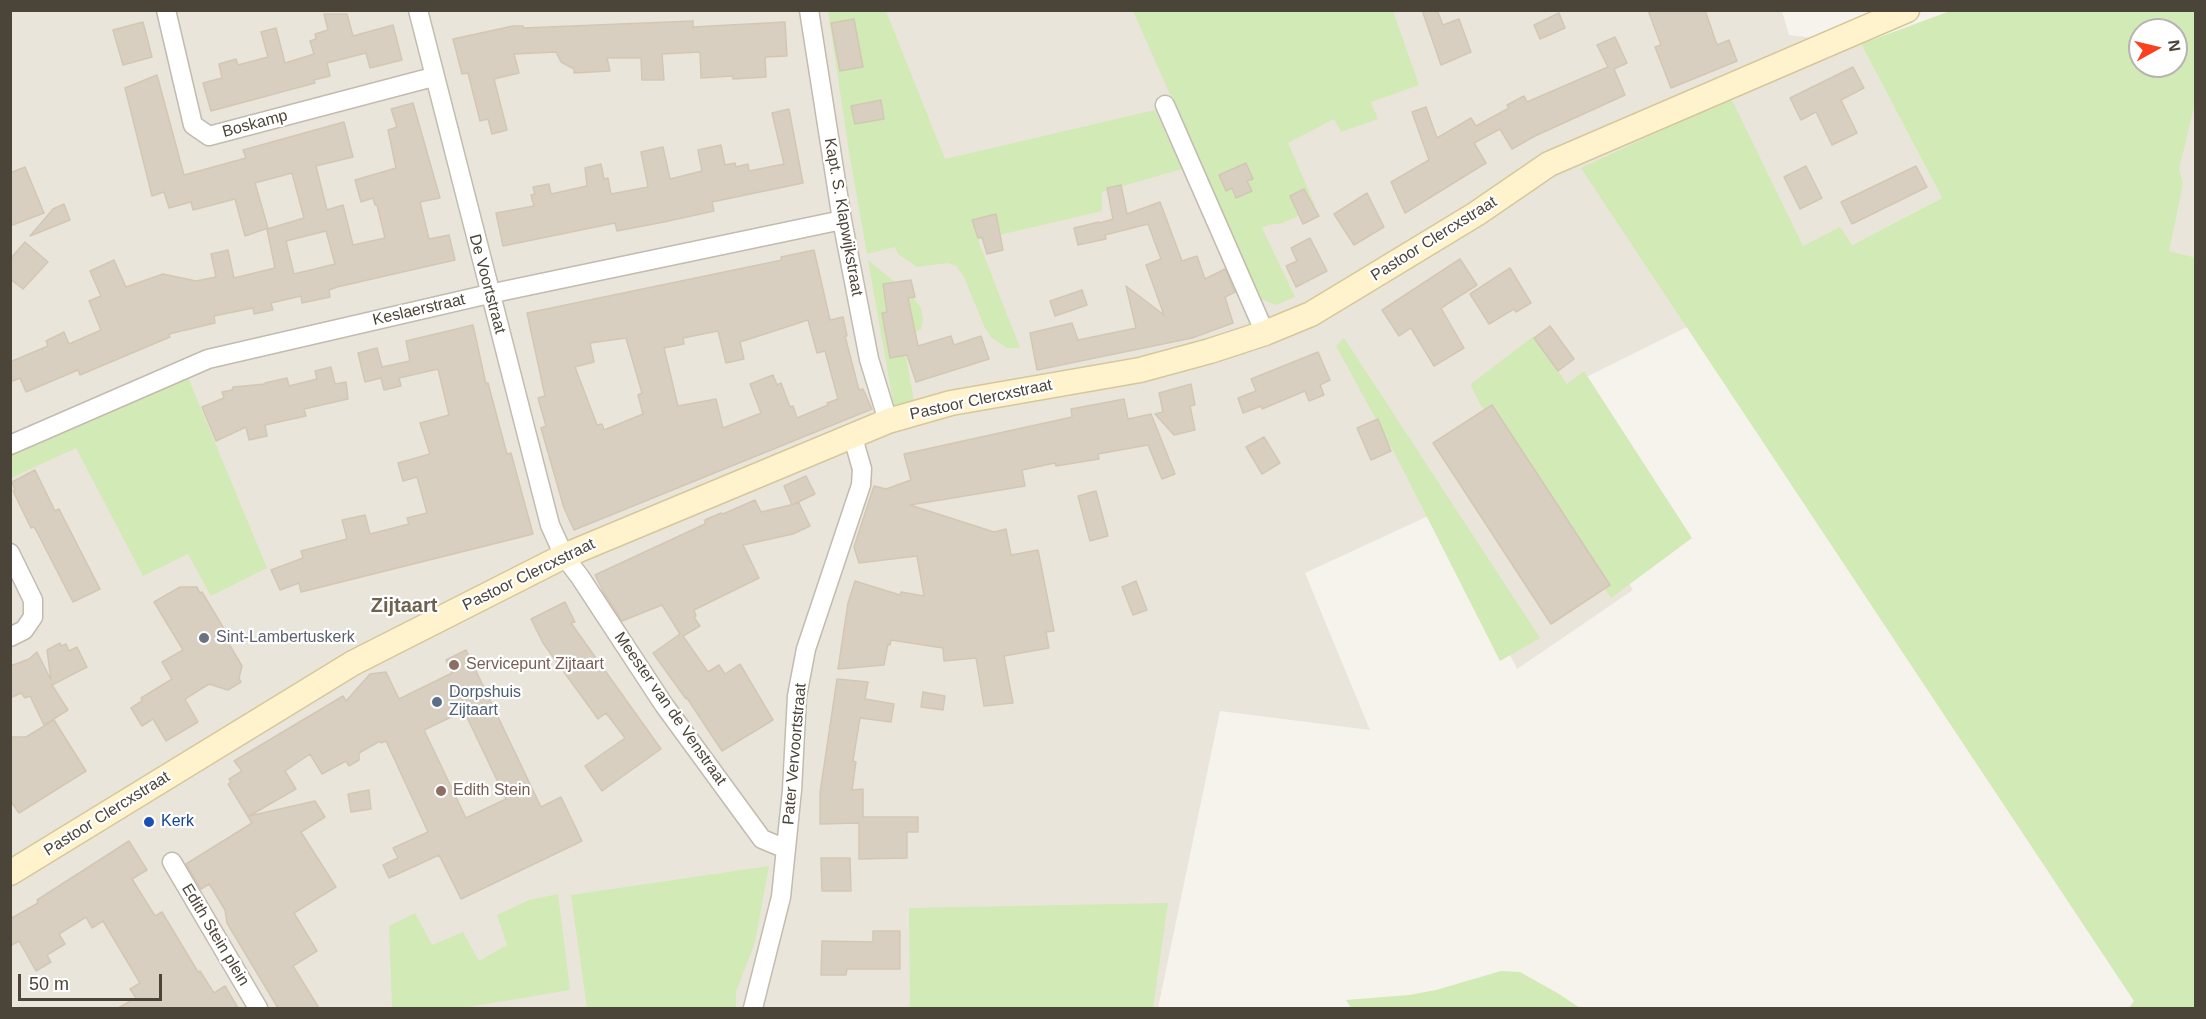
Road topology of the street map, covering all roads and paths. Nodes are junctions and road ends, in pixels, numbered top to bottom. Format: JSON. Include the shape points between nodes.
{"nodes":[{"id":1,"x":166,"y":10,"type":"edge"},
{"id":2,"x":418,"y":10,"type":"edge"},
{"id":3,"x":809,"y":10,"type":"edge"},
{"id":4,"x":1907,"y":10,"type":"edge"},
{"id":5,"x":433,"y":77,"type":"junction"},
{"id":6,"x":1165,"y":105,"type":"dead end"},
{"id":7,"x":842,"y":220,"type":"junction"},
{"id":8,"x":489,"y":294,"type":"junction"},
{"id":9,"x":1265,"y":333,"type":"junction"},
{"id":10,"x":888,"y":421,"type":"junction"},
{"id":11,"x":852,"y":434,"type":"junction"},
{"id":12,"x":10,"y":445,"type":"edge"},
{"id":13,"x":10,"y":553,"type":"edge"},
{"id":14,"x":564,"y":556,"type":"junction"},
{"id":15,"x":10,"y":638,"type":"edge"},
{"id":16,"x":786,"y":849,"type":"junction"},
{"id":17,"x":172,"y":862,"type":"dead end"},
{"id":18,"x":10,"y":873,"type":"edge"},
{"id":19,"x":258,"y":1008,"type":"edge"},
{"id":20,"x":753,"y":1008,"type":"edge"}],
"edges":[{"from":1,"to":5,"type":"street","name":"Boskamp","via":[[193,125],[209,136]]},
{"from":2,"to":5,"type":"street","name":"De Voortstraat"},
{"from":3,"to":7,"type":"street","name":"Kapt. S. Klapwijkstraat"},
{"from":4,"to":9,"type":"street","name":"Pastoor Clercxstraat","via":[[1549,164],[1350,291],[1311,314]]},
{"from":5,"to":8,"type":"street","name":"De Voortstraat"},
{"from":6,"to":9,"type":"street"},
{"from":7,"to":8,"type":"street","name":"Keslaerstraat"},
{"from":7,"to":10,"type":"street","name":"Kapt. S. Klapwijkstraat","via":[[869,359]]},
{"from":8,"to":12,"type":"street","name":"Keslaerstraat","via":[[208,359]]},
{"from":8,"to":14,"type":"street","name":"De Voortstraat","via":[[550,525]]},
{"from":9,"to":10,"type":"street","name":"Pastoor Clercxstraat","via":[[1140,370],[951,403]]},
{"from":10,"to":11,"type":"street","name":"Pastoor Clercxstraat"},
{"from":11,"to":14,"type":"street","name":"Pastoor Clercxstraat"},
{"from":11,"to":16,"type":"street","name":"Pater Vervoortstraat","via":[[862,469],[861,485],[806,649],[797,696]]},
{"from":13,"to":15,"type":"street","via":[[33,600],[33,617],[24,630]]},
{"from":14,"to":16,"type":"street","name":"Meester van de Venstraat","via":[[664,705],[762,839]]},
{"from":14,"to":18,"type":"street","name":"Pastoor Clercxstraat","via":[[353,663]]},
{"from":16,"to":20,"type":"street","name":"Pater Vervoortstraat","via":[[781,897]]},
{"from":17,"to":19,"type":"street","name":"Edith Stein plein"}]}
